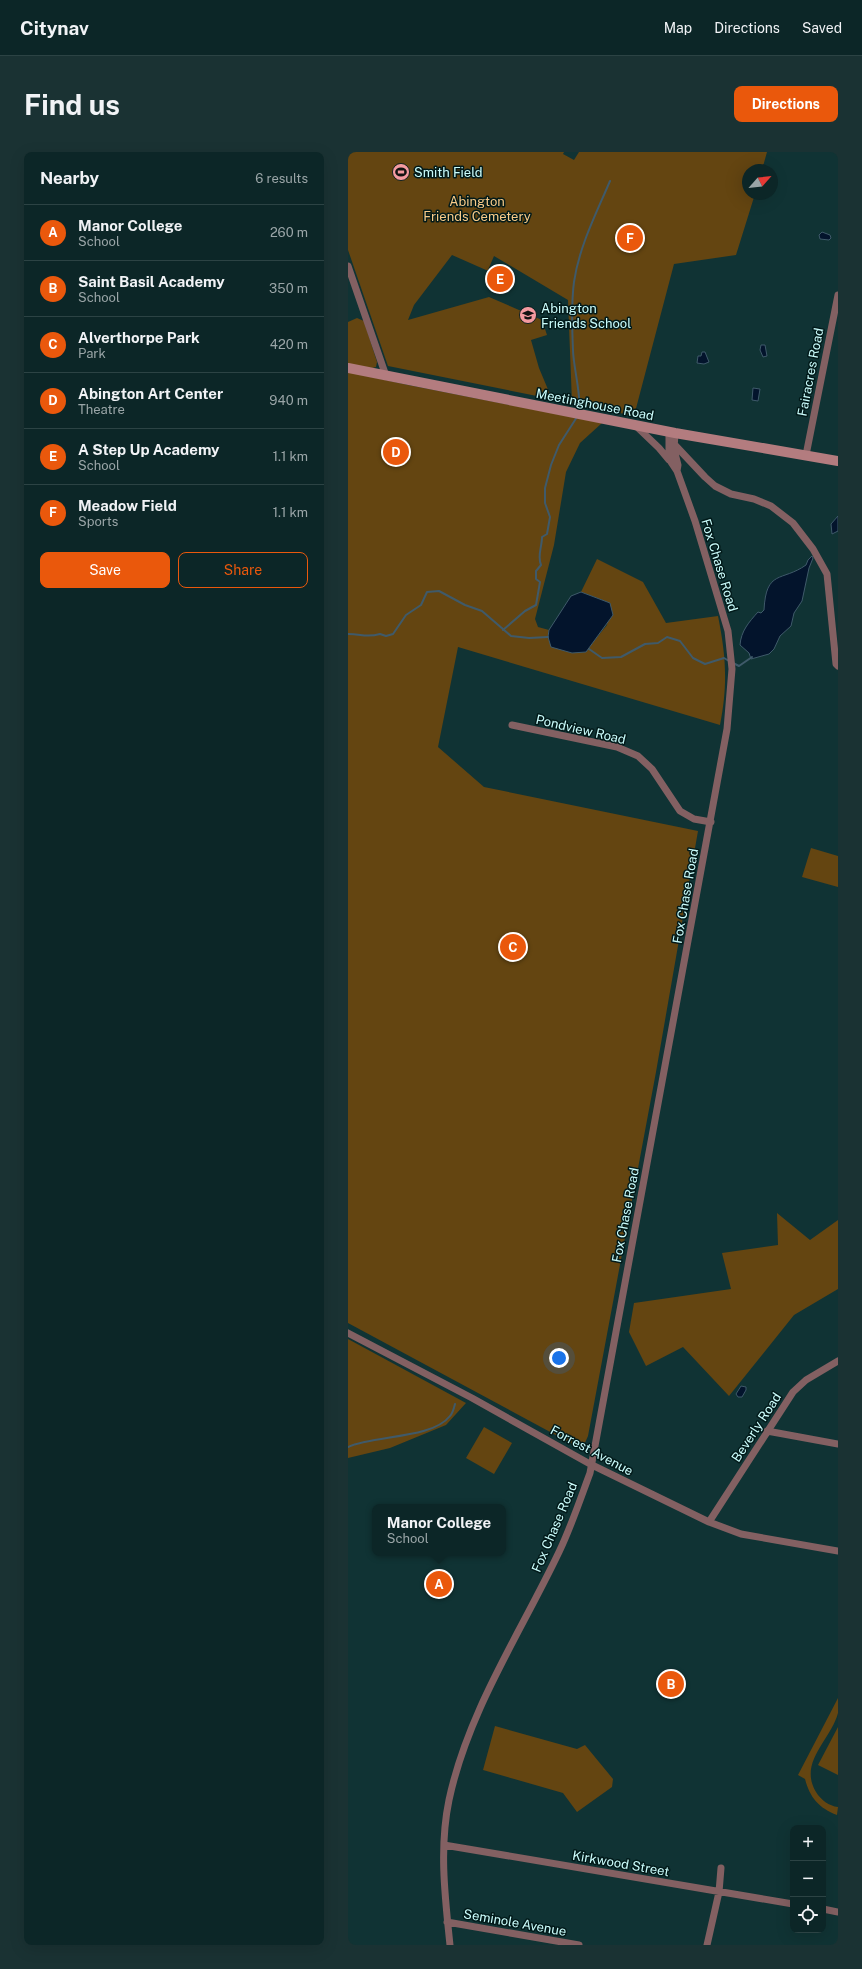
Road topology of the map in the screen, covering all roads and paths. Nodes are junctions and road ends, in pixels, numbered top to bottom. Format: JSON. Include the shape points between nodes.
{"nodes":[{"id":1,"x":348,"y":266,"type":"edge"},
{"id":2,"x":838,"y":295,"type":"edge"},
{"id":3,"x":348,"y":368,"type":"edge"},
{"id":4,"x":386,"y":376,"type":"junction"},
{"id":5,"x":632,"y":424,"type":"junction"},
{"id":6,"x":672,"y":433,"type":"junction"},
{"id":7,"x":674,"y":444,"type":"junction"},
{"id":8,"x":806,"y":455,"type":"junction"},
{"id":9,"x":838,"y":461,"type":"edge"},
{"id":10,"x":671,"y":462,"type":"junction"},
{"id":11,"x":677,"y":471,"type":"junction"},
{"id":12,"x":838,"y":666,"type":"edge"},
{"id":13,"x":512,"y":725,"type":"dead end"},
{"id":14,"x":710,"y":822,"type":"junction"},
{"id":15,"x":348,"y":1333,"type":"edge"},
{"id":16,"x":838,"y":1361,"type":"edge"},
{"id":17,"x":767,"y":1431,"type":"junction"},
{"id":18,"x":838,"y":1444,"type":"edge"},
{"id":19,"x":590,"y":1464,"type":"junction"},
{"id":20,"x":709,"y":1522,"type":"junction"},
{"id":21,"x":838,"y":1550,"type":"edge"},
{"id":22,"x":444,"y":1845,"type":"junction"},
{"id":23,"x":721,"y":1868,"type":"dead end"},
{"id":24,"x":719,"y":1892,"type":"junction"},
{"id":25,"x":790,"y":1904,"type":"edge"},
{"id":26,"x":826,"y":1910,"type":"edge"},
{"id":27,"x":838,"y":1912,"type":"edge"},
{"id":28,"x":447,"y":1922,"type":"junction"},
{"id":29,"x":450,"y":1945,"type":"edge"},
{"id":30,"x":578,"y":1945,"type":"edge"},
{"id":31,"x":707,"y":1945,"type":"edge"}],
"edges":[{"from":1,"to":4,"type":"street"},
{"from":2,"to":8,"type":"street","name":"Fairacres Road"},
{"from":3,"to":4,"type":"street","name":"Meetinghouse Road"},
{"from":4,"to":5,"type":"street","name":"Meetinghouse Road"},
{"from":5,"to":6,"type":"street","name":"Meetinghouse Road"},
{"from":5,"to":10,"type":"street","name":"Fox Chase Road","via":[[652,440]]},
{"from":6,"to":7,"type":"street","name":"Fox Chase Road"},
{"from":6,"to":8,"type":"street","name":"Meetinghouse Road"},
{"from":6,"to":10,"type":"street","name":"Fox Chase Road","via":[[669,453]]},
{"from":7,"to":11,"type":"street","name":"Fox Chase Road"},
{"from":7,"to":12,"type":"street","via":[[715,486],[731,494],[771,506],[794,523],[827,574]]},
{"from":8,"to":9,"type":"street","name":"Meetinghouse Road"},
{"from":10,"to":11,"type":"street","name":"Fox Chase Road"},
{"from":11,"to":14,"type":"street","name":"Fox Chase Road","via":[[728,632],[732,670],[727,729]]},
{"from":13,"to":14,"type":"street","name":"Pondview Road","via":[[617,747],[638,756],[652,769],[680,811],[694,819]]},
{"from":14,"to":19,"type":"street","name":"Fox Chase Road"},
{"from":15,"to":19,"type":"street","name":"Forrest Avenue"},
{"from":16,"to":17,"type":"street","name":"Beverly Road","via":[[806,1380],[793,1392]]},
{"from":17,"to":18,"type":"street"},
{"from":17,"to":20,"type":"street","name":"Beverly Road"},
{"from":19,"to":20,"type":"street","name":"Forrest Avenue"},
{"from":19,"to":22,"type":"street","name":"Fox Chase Road","via":[[590,1473],[572,1524],[490,1685],[461,1753],[449,1802]]},
{"from":20,"to":21,"type":"street","name":"Forrest Avenue","via":[[741,1534]]},
{"from":22,"to":24,"type":"street","name":"Kirkwood Street"},
{"from":22,"to":28,"type":"street","name":"Fox Chase Road"},
{"from":23,"to":24,"type":"street"},
{"from":24,"to":25,"type":"street","name":"Kirkwood Street"},
{"from":24,"to":31,"type":"street"},
{"from":26,"to":27,"type":"street"},
{"from":28,"to":29,"type":"street","name":"Fox Chase Road"},
{"from":28,"to":30,"type":"street","name":"Seminole Avenue"}]}
